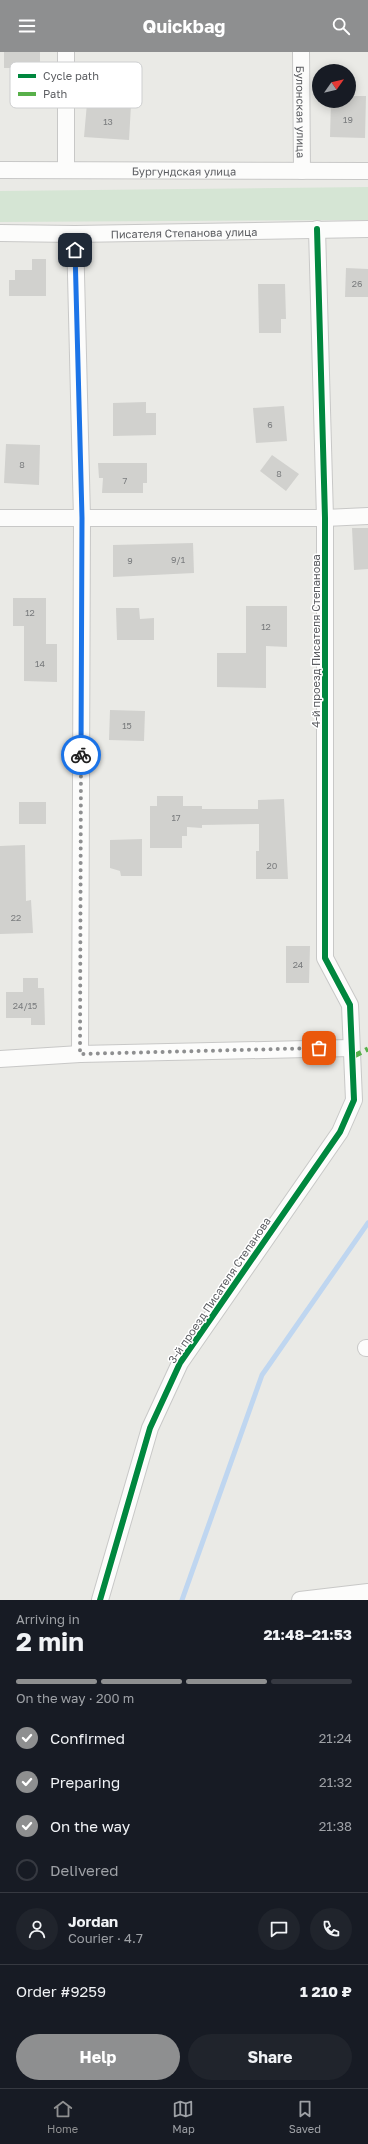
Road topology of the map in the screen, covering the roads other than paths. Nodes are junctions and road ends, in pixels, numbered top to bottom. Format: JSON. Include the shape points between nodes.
{"nodes":[{"id":1,"x":301,"y":52,"type":"edge"},
{"id":2,"x":66,"y":108,"type":"edge"},
{"id":3,"x":0,"y":170,"type":"edge"},
{"id":4,"x":66,"y":170,"type":"junction"},
{"id":5,"x":302,"y":171,"type":"junction"},
{"id":6,"x":368,"y":171,"type":"edge"},
{"id":7,"x":317,"y":229,"type":"junction"},
{"id":8,"x":368,"y":229,"type":"edge"},
{"id":9,"x":0,"y":233,"type":"edge"},
{"id":10,"x":75,"y":234,"type":"junction"},
{"id":11,"x":368,"y":516,"type":"edge"},
{"id":12,"x":0,"y":518,"type":"edge"},
{"id":13,"x":82,"y":518,"type":"junction"},
{"id":14,"x":325,"y":518,"type":"junction"},
{"id":15,"x":351,"y":1048,"type":"junction"},
{"id":16,"x":80,"y":1054,"type":"junction"},
{"id":17,"x":0,"y":1059,"type":"edge"},
{"id":18,"x":368,"y":1592,"type":"edge"},
{"id":19,"x":100,"y":1600,"type":"edge"},
{"id":20,"x":300,"y":1600,"type":"edge"}],
"edges":[{"from":1,"to":5,"type":"street","name":"Булонская улица"},
{"from":2,"to":4,"type":"street"},
{"from":3,"to":4,"type":"street","name":"Бургундская улица"},
{"from":4,"to":5,"type":"street","name":"Бургундская улица"},
{"from":5,"to":6,"type":"street","name":"Бургундская улица"},
{"from":7,"to":8,"type":"street","name":"Писателя Степанова улица"},
{"from":7,"to":10,"type":"street","name":"Писателя Степанова улица"},
{"from":7,"to":14,"type":"street","name":"4-й проезд Писателя Степанова"},
{"from":9,"to":10,"type":"street","name":"Писателя Степанова улица"},
{"from":10,"to":13,"type":"street"},
{"from":11,"to":14,"type":"street"},
{"from":12,"to":13,"type":"street"},
{"from":13,"to":14,"type":"street"},
{"from":13,"to":16,"type":"street"},
{"from":14,"to":15,"type":"street","name":"4-й проезд Писателя Степанова","via":[[325,958],[350,1005]]},
{"from":15,"to":16,"type":"street"},
{"from":15,"to":19,"type":"street","name":"3-й проезд Писателя Степанова","via":[[354,1100],[340,1132],[180,1363],[152,1422]]},
{"from":16,"to":17,"type":"street"},
{"from":18,"to":20,"type":"street"}]}
